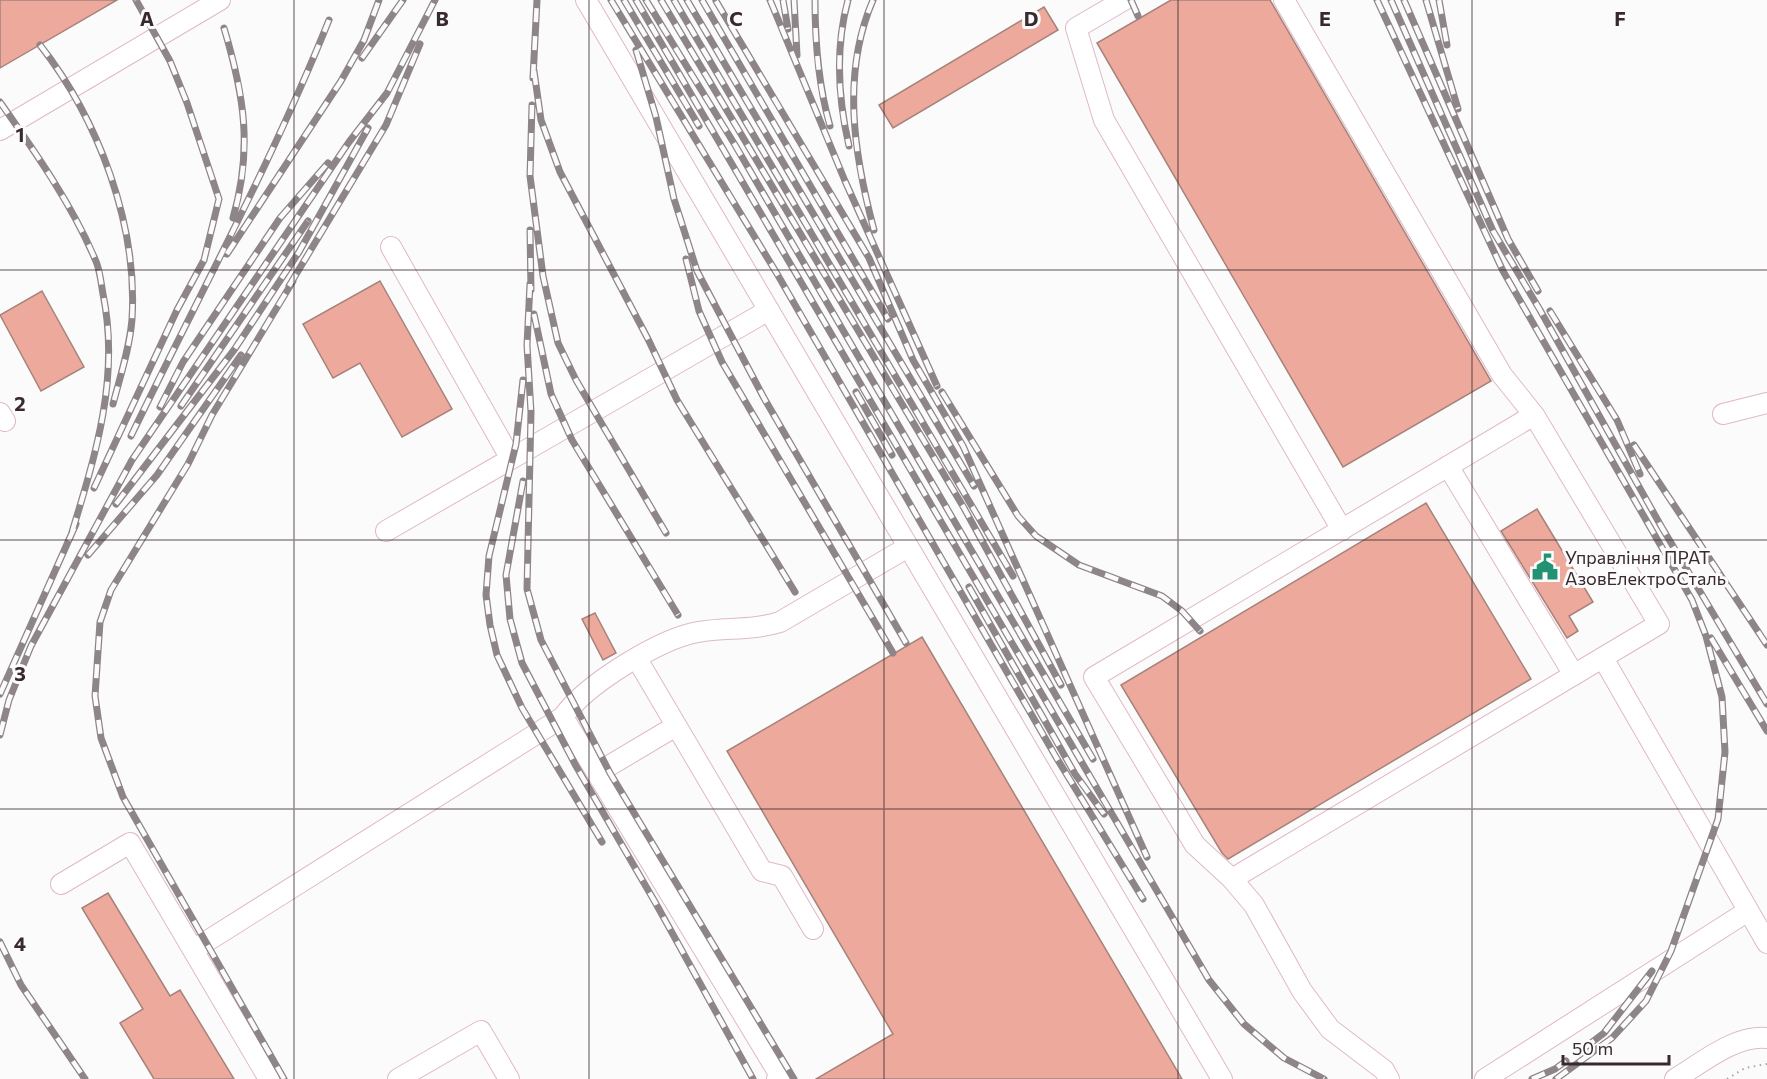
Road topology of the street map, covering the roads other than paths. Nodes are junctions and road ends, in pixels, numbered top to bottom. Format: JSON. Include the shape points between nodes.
{"nodes":[{"id":1,"x":220,"y":0,"type":"edge"},
{"id":2,"x":586,"y":0,"type":"edge"},
{"id":3,"x":1124,"y":0,"type":"edge"},
{"id":4,"x":1284,"y":0,"type":"edge"},
{"id":5,"x":0,"y":130,"type":"edge"},
{"id":6,"x":391,"y":247,"type":"dead end"},
{"id":7,"x":769,"y":310,"type":"junction"},
{"id":8,"x":1767,"y":403,"type":"edge"},
{"id":9,"x":1723,"y":414,"type":"dead end"},
{"id":10,"x":1534,"y":415,"type":"junction"},
{"id":11,"x":511,"y":459,"type":"junction"},
{"id":12,"x":1448,"y":466,"type":"junction"},
{"id":13,"x":1342,"y":530,"type":"junction"},
{"id":14,"x":387,"y":531,"type":"dead end"},
{"id":15,"x":908,"y":547,"type":"junction"},
{"id":16,"x":1603,"y":658,"type":"junction"},
{"id":17,"x":637,"y":659,"type":"junction"},
{"id":18,"x":1574,"y":675,"type":"junction"},
{"id":19,"x":563,"y":717,"type":"junction"},
{"id":20,"x":676,"y":726,"type":"junction"},
{"id":21,"x":597,"y":773,"type":"junction"},
{"id":22,"x":1232,"y":879,"type":"junction"},
{"id":23,"x":61,"y":884,"type":"dead end"},
{"id":24,"x":1748,"y":911,"type":"junction"},
{"id":25,"x":813,"y":929,"type":"dead end"},
{"id":26,"x":1767,"y":943,"type":"edge"},
{"id":27,"x":193,"y":950,"type":"junction"},
{"id":28,"x":1767,"y":1038,"type":"edge"},
{"id":29,"x":269,"y":1079,"type":"edge"},
{"id":30,"x":398,"y":1079,"type":"edge"},
{"id":31,"x":509,"y":1079,"type":"edge"},
{"id":32,"x":777,"y":1079,"type":"edge"},
{"id":33,"x":1222,"y":1079,"type":"edge"},
{"id":34,"x":1389,"y":1079,"type":"edge"},
{"id":35,"x":1485,"y":1079,"type":"edge"},
{"id":36,"x":1675,"y":1079,"type":"edge"}],
"edges":[{"from":1,"to":5,"type":"lane"},
{"from":2,"to":7,"type":"lane"},
{"from":3,"to":13,"type":"lane","via":[[1076,28],[1104,120]]},
{"from":4,"to":10,"type":"lane","via":[[1502,375]]},
{"from":6,"to":11,"type":"lane"},
{"from":7,"to":11,"type":"lane"},
{"from":7,"to":15,"type":"lane"},
{"from":8,"to":9,"type":"lane"},
{"from":10,"to":12,"type":"lane"},
{"from":10,"to":16,"type":"lane","via":[[1659,624]]},
{"from":11,"to":14,"type":"lane"},
{"from":12,"to":13,"type":"lane"},
{"from":12,"to":18,"type":"lane"},
{"from":13,"to":22,"type":"lane","via":[[1094,677],[1195,845]]},
{"from":15,"to":17,"type":"lane","via":[[780,622],[758,629],[698,632],[665,642]]},
{"from":15,"to":33,"type":"lane"},
{"from":16,"to":18,"type":"lane"},
{"from":16,"to":24,"type":"lane"},
{"from":17,"to":19,"type":"lane","via":[[583,693]]},
{"from":17,"to":20,"type":"lane"},
{"from":18,"to":22,"type":"lane"},
{"from":19,"to":21,"type":"lane"},
{"from":19,"to":27,"type":"lane"},
{"from":20,"to":21,"type":"lane"},
{"from":20,"to":25,"type":"lane","via":[[762,871],[782,876]]},
{"from":21,"to":32,"type":"lane","via":[[781,1077]]},
{"from":22,"to":34,"type":"lane","via":[[1254,905],[1302,991],[1330,1029],[1384,1070]]},
{"from":23,"to":27,"type":"lane","via":[[130,843]]},
{"from":24,"to":26,"type":"lane"},
{"from":24,"to":35,"type":"lane"},
{"from":27,"to":29,"type":"lane"},
{"from":28,"to":36,"type":"lane","via":[[1756,1037],[1735,1044]]},
{"from":30,"to":31,"type":"lane","via":[[481,1031]]}]}
